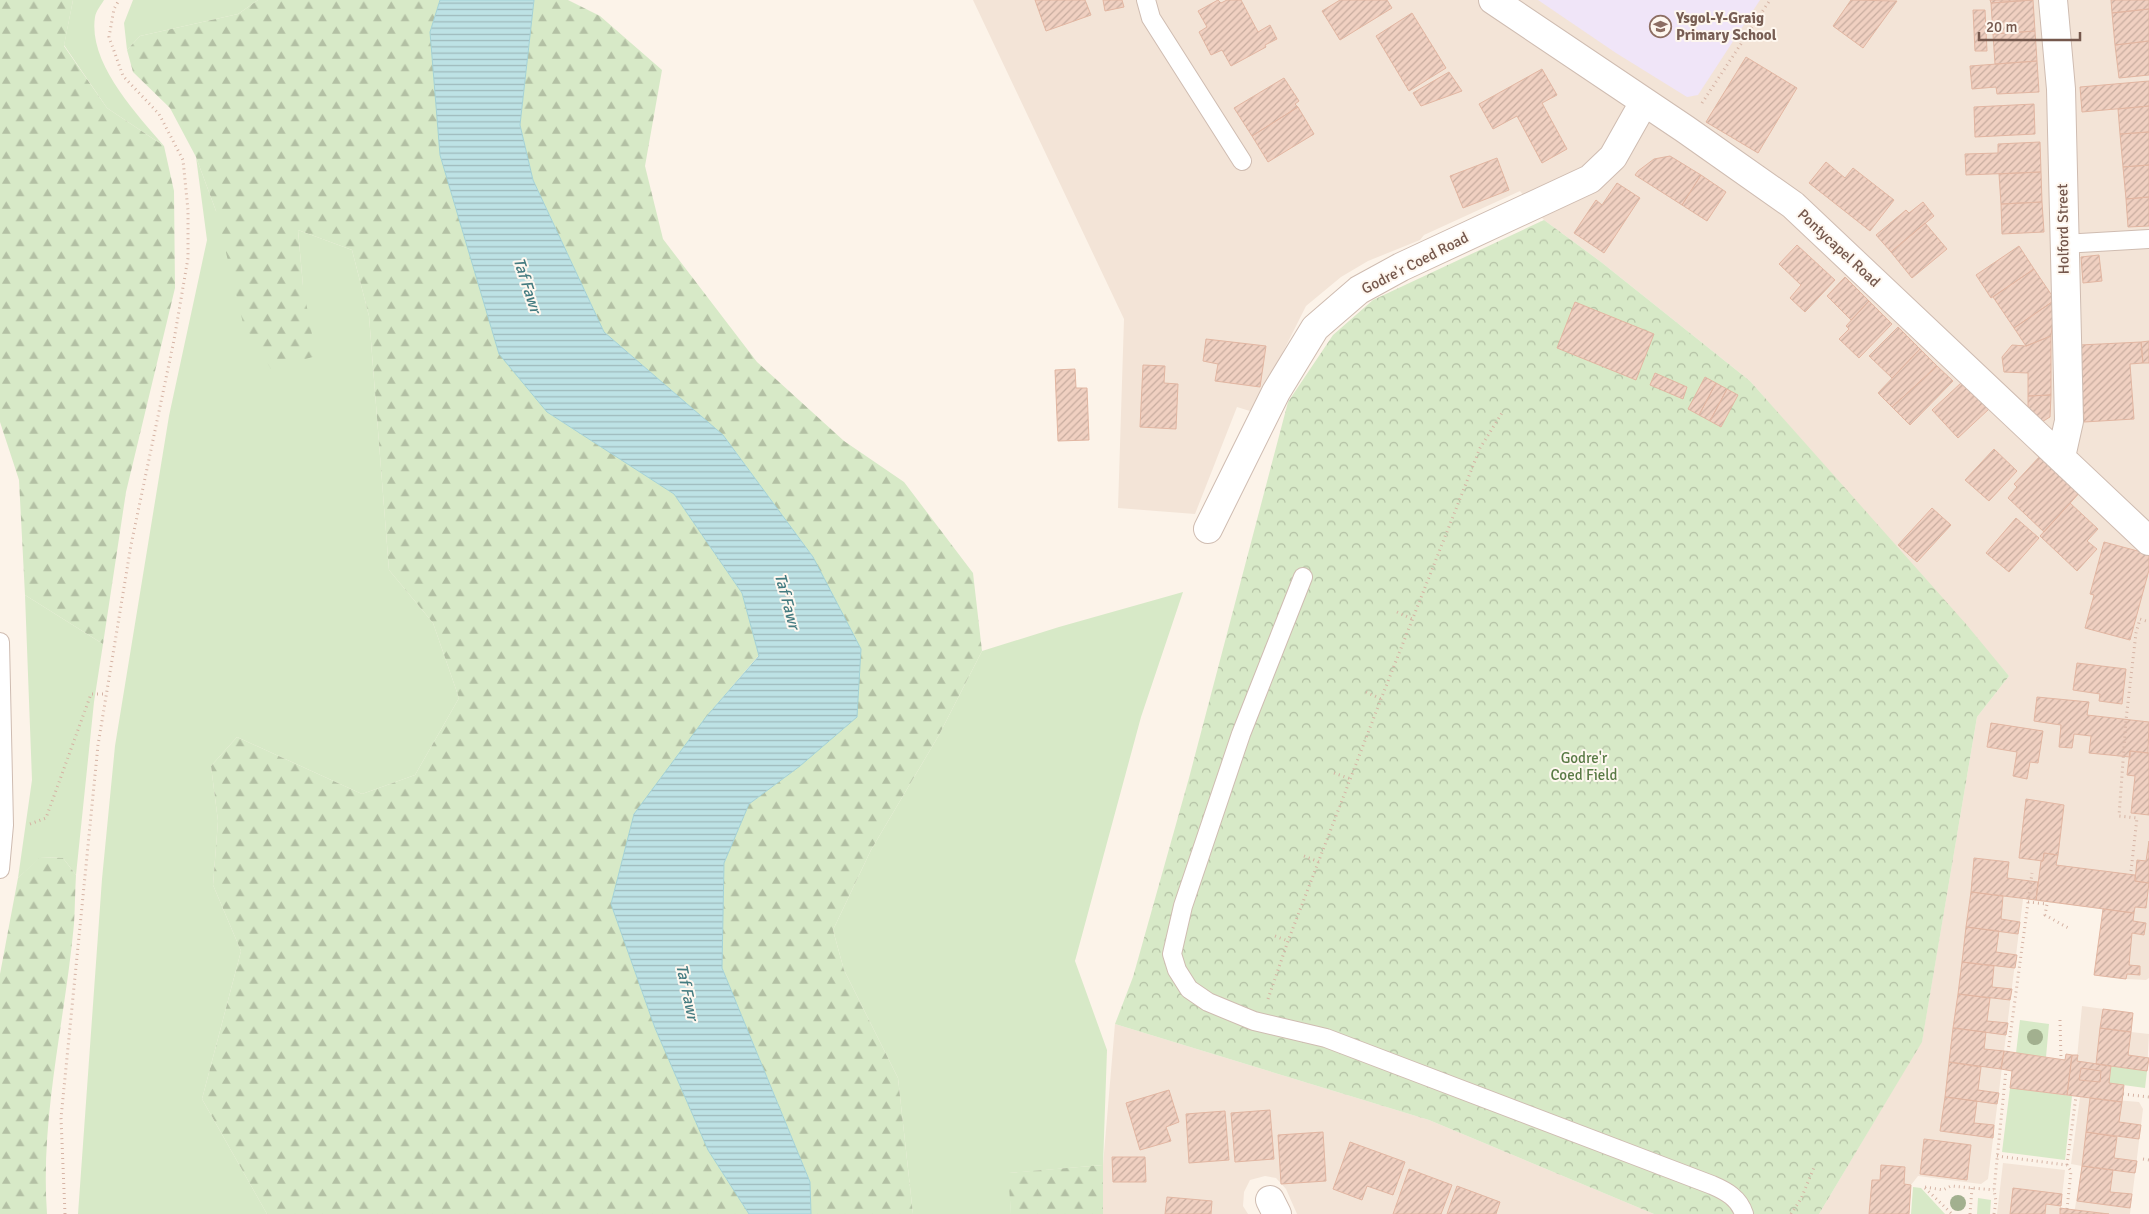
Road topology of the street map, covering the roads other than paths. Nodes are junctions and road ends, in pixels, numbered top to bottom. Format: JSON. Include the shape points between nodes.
{"nodes":[{"id":1,"x":1146,"y":0,"type":"edge"},
{"id":2,"x":1493,"y":0,"type":"edge"},
{"id":3,"x":2053,"y":0,"type":"edge"},
{"id":4,"x":1644,"y":102,"type":"junction"},
{"id":5,"x":1242,"y":161,"type":"dead end"},
{"id":6,"x":2149,"y":239,"type":"edge"},
{"id":7,"x":2063,"y":244,"type":"junction"},
{"id":8,"x":2061,"y":457,"type":"junction"},
{"id":9,"x":1208,"y":529,"type":"dead end"},
{"id":10,"x":2149,"y":541,"type":"edge"},
{"id":11,"x":1303,"y":577,"type":"dead end"},
{"id":12,"x":0,"y":642,"type":"edge"},
{"id":13,"x":0,"y":869,"type":"edge"},
{"id":14,"x":1744,"y":1214,"type":"edge"}],
"edges":[{"from":1,"to":5,"type":"lane","via":[[1151,18]]},
{"from":2,"to":4,"type":"street","name":"Pontycapel Road"},
{"from":3,"to":7,"type":"street","name":"Holford Street","via":[[2061,89]]},
{"from":4,"to":8,"type":"street","name":"Pontycapel Road","via":[[1792,205]]},
{"from":4,"to":9,"type":"street","name":"Godre'r Coed Road","via":[[1613,157],[1590,179],[1368,285],[1315,328],[1276,392]]},
{"from":6,"to":7,"type":"lane"},
{"from":7,"to":8,"type":"street","name":"Holford Street","via":[[2069,421]]},
{"from":8,"to":10,"type":"street","name":"Pontycapel Road"},
{"from":11,"to":14,"type":"lane","via":[[1241,734],[1183,906],[1172,954],[1189,989],[1208,1002],[1254,1021],[1326,1038],[1712,1185],[1730,1193]]},
{"from":12,"to":13,"type":"lane","via":[[4,825]]}]}
